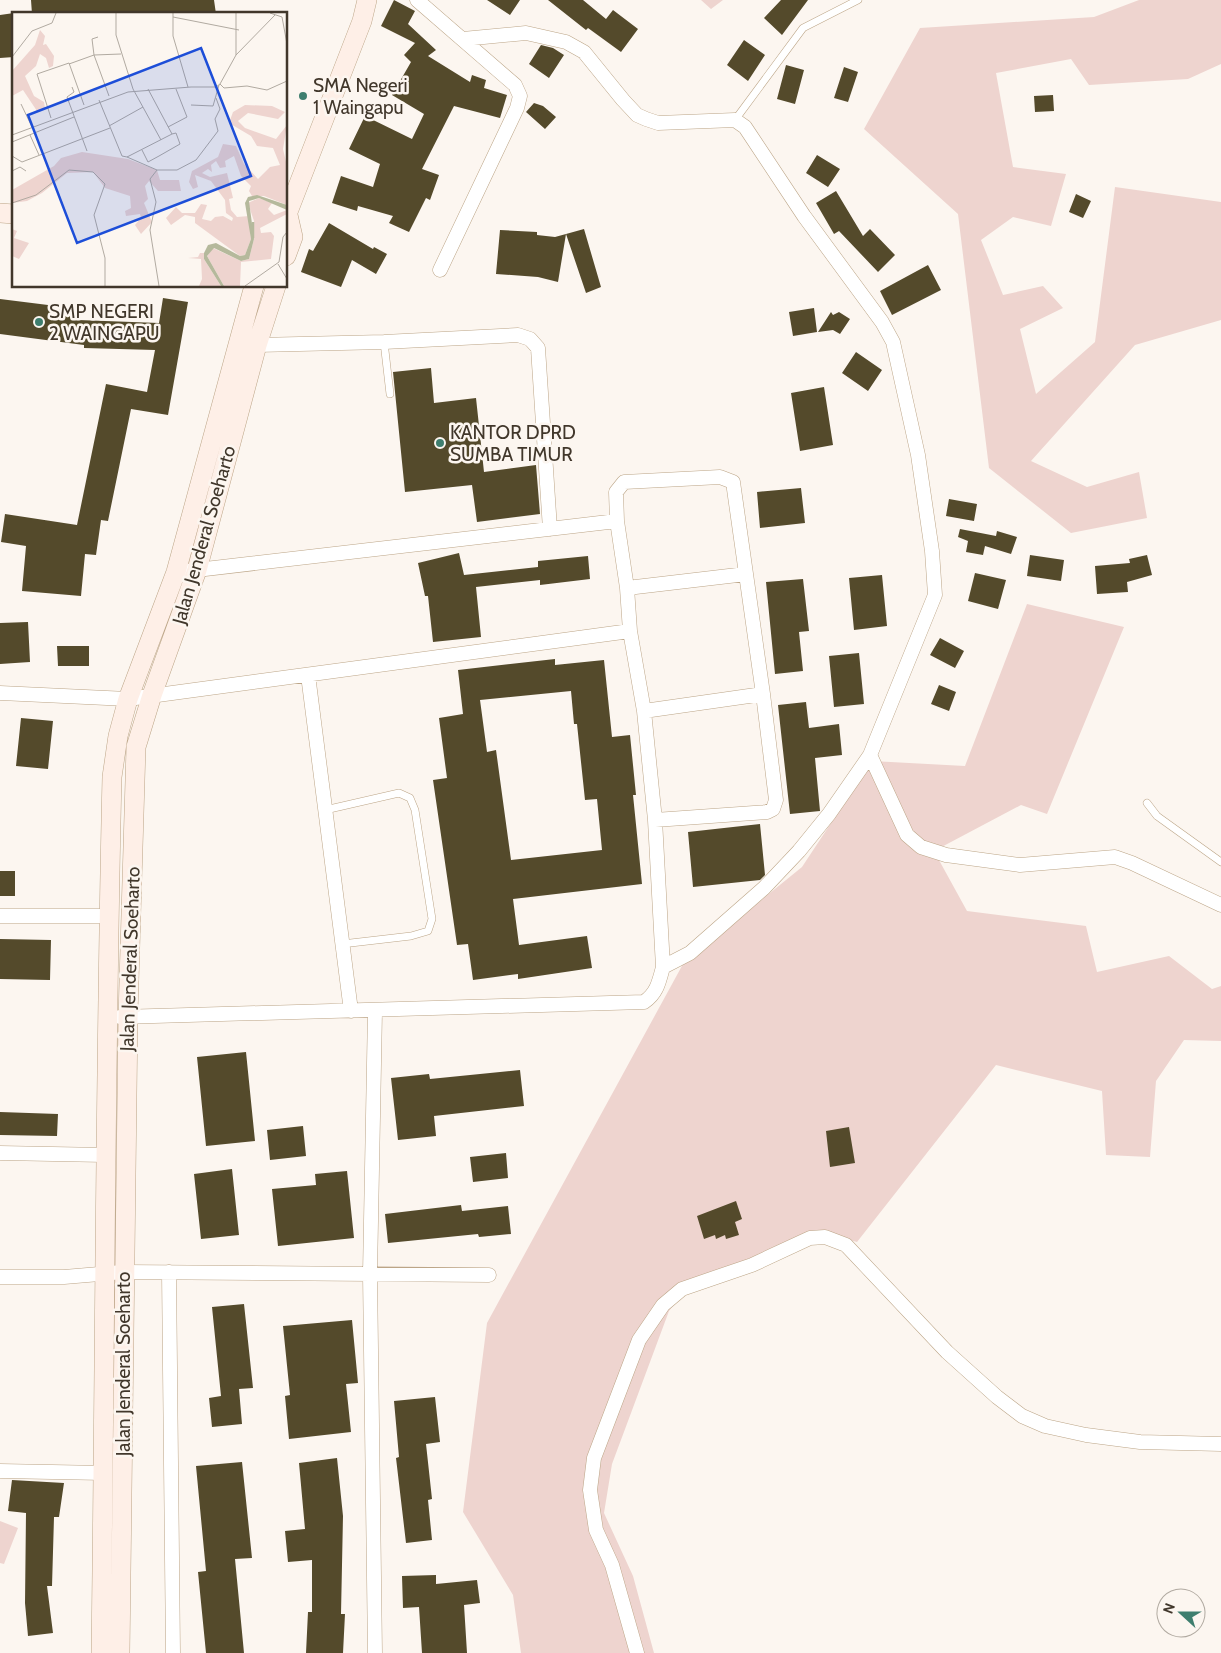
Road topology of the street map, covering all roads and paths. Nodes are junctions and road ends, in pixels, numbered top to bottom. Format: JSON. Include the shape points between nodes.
{"nodes":[{"id":1,"x":367,"y":0,"type":"edge"},
{"id":2,"x":417,"y":0,"type":"edge"},
{"id":3,"x":858,"y":0,"type":"edge"},
{"id":4,"x":463,"y":39,"type":"junction"},
{"id":5,"x":735,"y":120,"type":"junction"},
{"id":6,"x":288,"y":213,"type":"edge"},
{"id":7,"x":288,"y":223,"type":"edge"},
{"id":8,"x":290,"y":236,"type":"edge"},
{"id":9,"x":440,"y":270,"type":"dead end"},
{"id":10,"x":253,"y":288,"type":"edge"},
{"id":11,"x":275,"y":288,"type":"edge"},
{"id":12,"x":384,"y":342,"type":"junction"},
{"id":13,"x":257,"y":345,"type":"junction"},
{"id":14,"x":390,"y":394,"type":"dead end"},
{"id":15,"x":616,"y":521,"type":"junction"},
{"id":16,"x":550,"y":529,"type":"junction"},
{"id":17,"x":197,"y":570,"type":"junction"},
{"id":18,"x":176,"y":572,"type":"junction"},
{"id":19,"x":746,"y":574,"type":"junction"},
{"id":20,"x":627,"y":588,"type":"junction"},
{"id":21,"x":630,"y":631,"type":"junction"},
{"id":22,"x":308,"y":675,"type":"junction"},
{"id":23,"x":0,"y":693,"type":"edge"},
{"id":24,"x":763,"y":694,"type":"junction"},
{"id":25,"x":152,"y":696,"type":"junction"},
{"id":26,"x":128,"y":699,"type":"junction"},
{"id":27,"x":644,"y":711,"type":"junction"},
{"id":28,"x":870,"y":755,"type":"junction"},
{"id":29,"x":1148,"y":803,"type":"dead end"},
{"id":30,"x":325,"y":810,"type":"junction"},
{"id":31,"x":655,"y":820,"type":"junction"},
{"id":32,"x":1221,"y":862,"type":"edge"},
{"id":33,"x":1221,"y":904,"type":"edge"},
{"id":34,"x":0,"y":916,"type":"edge"},
{"id":35,"x":109,"y":916,"type":"junction"},
{"id":36,"x":342,"y":944,"type":"junction"},
{"id":37,"x":663,"y":967,"type":"junction"},
{"id":38,"x":351,"y":1012,"type":"junction"},
{"id":39,"x":375,"y":1012,"type":"junction"},
{"id":40,"x":128,"y":1015,"type":"junction"},
{"id":41,"x":107,"y":1019,"type":"junction"},
{"id":42,"x":0,"y":1153,"type":"edge"},
{"id":43,"x":104,"y":1155,"type":"junction"},
{"id":44,"x":115,"y":1272,"type":"junction"},
{"id":45,"x":169,"y":1272,"type":"junction"},
{"id":46,"x":370,"y":1274,"type":"junction"},
{"id":47,"x":489,"y":1274,"type":"dead end"},
{"id":48,"x":0,"y":1277,"type":"edge"},
{"id":49,"x":1221,"y":1444,"type":"edge"},
{"id":50,"x":0,"y":1471,"type":"edge"},
{"id":51,"x":104,"y":1473,"type":"junction"},
{"id":52,"x":101,"y":1653,"type":"edge"},
{"id":53,"x":120,"y":1653,"type":"edge"},
{"id":54,"x":172,"y":1653,"type":"edge"},
{"id":55,"x":375,"y":1653,"type":"edge"},
{"id":56,"x":637,"y":1653,"type":"edge"}],
"edges":[{"from":1,"to":6,"type":"main road","via":[[362,21]]},
{"from":2,"to":4,"type":"street"},
{"from":3,"to":5,"type":"lane","via":[[802,28]]},
{"from":4,"to":5,"type":"street","via":[[526,33],[566,42],[584,52],[637,115],[658,123]]},
{"from":4,"to":9,"type":"street","via":[[515,85],[520,96]]},
{"from":5,"to":28,"type":"street","via":[[744,128],[882,322],[893,342],[908,403],[932,551],[935,594]]},
{"from":7,"to":8,"type":"main road"},
{"from":10,"to":18,"type":"main road","name":"Jalan Jenderal Soeharto"},
{"from":11,"to":13,"type":"main road","name":"Jalan Jenderal Soeharto"},
{"from":12,"to":13,"type":"street"},
{"from":12,"to":14,"type":"lane"},
{"from":12,"to":16,"type":"street","via":[[518,335],[530,339],[538,348]]},
{"from":13,"to":17,"type":"main road","name":"Jalan Jenderal Soeharto"},
{"from":15,"to":16,"type":"street"},
{"from":15,"to":19,"type":"street","via":[[616,492],[624,482],[727,478],[733,482]]},
{"from":15,"to":20,"type":"street"},
{"from":16,"to":17,"type":"street"},
{"from":17,"to":18,"type":"street"},
{"from":17,"to":25,"type":"main road","name":"Jalan Jenderal Soeharto"},
{"from":18,"to":26,"type":"main road","name":"Jalan Jenderal Soeharto"},
{"from":19,"to":20,"type":"street"},
{"from":19,"to":24,"type":"street"},
{"from":20,"to":21,"type":"street"},
{"from":21,"to":22,"type":"street"},
{"from":21,"to":27,"type":"street"},
{"from":22,"to":25,"type":"street"},
{"from":22,"to":30,"type":"street"},
{"from":23,"to":26,"type":"street"},
{"from":24,"to":27,"type":"street"},
{"from":24,"to":31,"type":"street","via":[[776,800],[773,809]]},
{"from":25,"to":26,"type":"street"},
{"from":25,"to":40,"type":"main road","name":"Jalan Jenderal Soeharto","via":[[136,747]]},
{"from":26,"to":35,"type":"main road","name":"Jalan Jenderal Soeharto","via":[[112,777]]},
{"from":27,"to":31,"type":"street"},
{"from":28,"to":33,"type":"street","via":[[907,835],[921,847],[946,855],[1020,865],[1115,857]]},
{"from":28,"to":37,"type":"street","via":[[829,814],[764,888],[690,953]]},
{"from":29,"to":32,"type":"lane","via":[[1157,816]]},
{"from":30,"to":36,"type":"street"},
{"from":30,"to":36,"type":"lane","via":[[399,793],[410,798],[415,810],[432,919],[428,931],[411,936]]},
{"from":31,"to":37,"type":"street"},
{"from":34,"to":35,"type":"street"},
{"from":35,"to":41,"type":"main road","name":"Jalan Jenderal Soeharto"},
{"from":36,"to":38,"type":"street"},
{"from":37,"to":39,"type":"street","via":[[657,988],[644,1002]]},
{"from":38,"to":39,"type":"street"},
{"from":38,"to":40,"type":"street"},
{"from":39,"to":46,"type":"street"},
{"from":40,"to":41,"type":"street"},
{"from":40,"to":44,"type":"main road","name":"Jalan Jenderal Soeharto"},
{"from":41,"to":43,"type":"main road","name":"Jalan Jenderal Soeharto"},
{"from":42,"to":43,"type":"street"},
{"from":43,"to":44,"type":"main road","name":"Jalan Jenderal Soeharto"},
{"from":44,"to":45,"type":"street"},
{"from":44,"to":48,"type":"street","via":[[64,1277]]},
{"from":44,"to":51,"type":"main road","name":"Jalan Jenderal Soeharto"},
{"from":44,"to":53,"type":"main road","name":"Jalan Jenderal Soeharto"},
{"from":45,"to":46,"type":"street"},
{"from":45,"to":54,"type":"street"},
{"from":46,"to":47,"type":"street"},
{"from":46,"to":55,"type":"street"},
{"from":49,"to":56,"type":"street","via":[[1140,1442],[1086,1435],[1045,1426],[1022,1416],[947,1352],[846,1245],[824,1237],[810,1238],[752,1265],[682,1289],[663,1305],[639,1340],[594,1458],[590,1490],[596,1530],[612,1565]]},
{"from":50,"to":51,"type":"street"},
{"from":51,"to":52,"type":"main road","name":"Jalan Jenderal Soeharto"}]}
